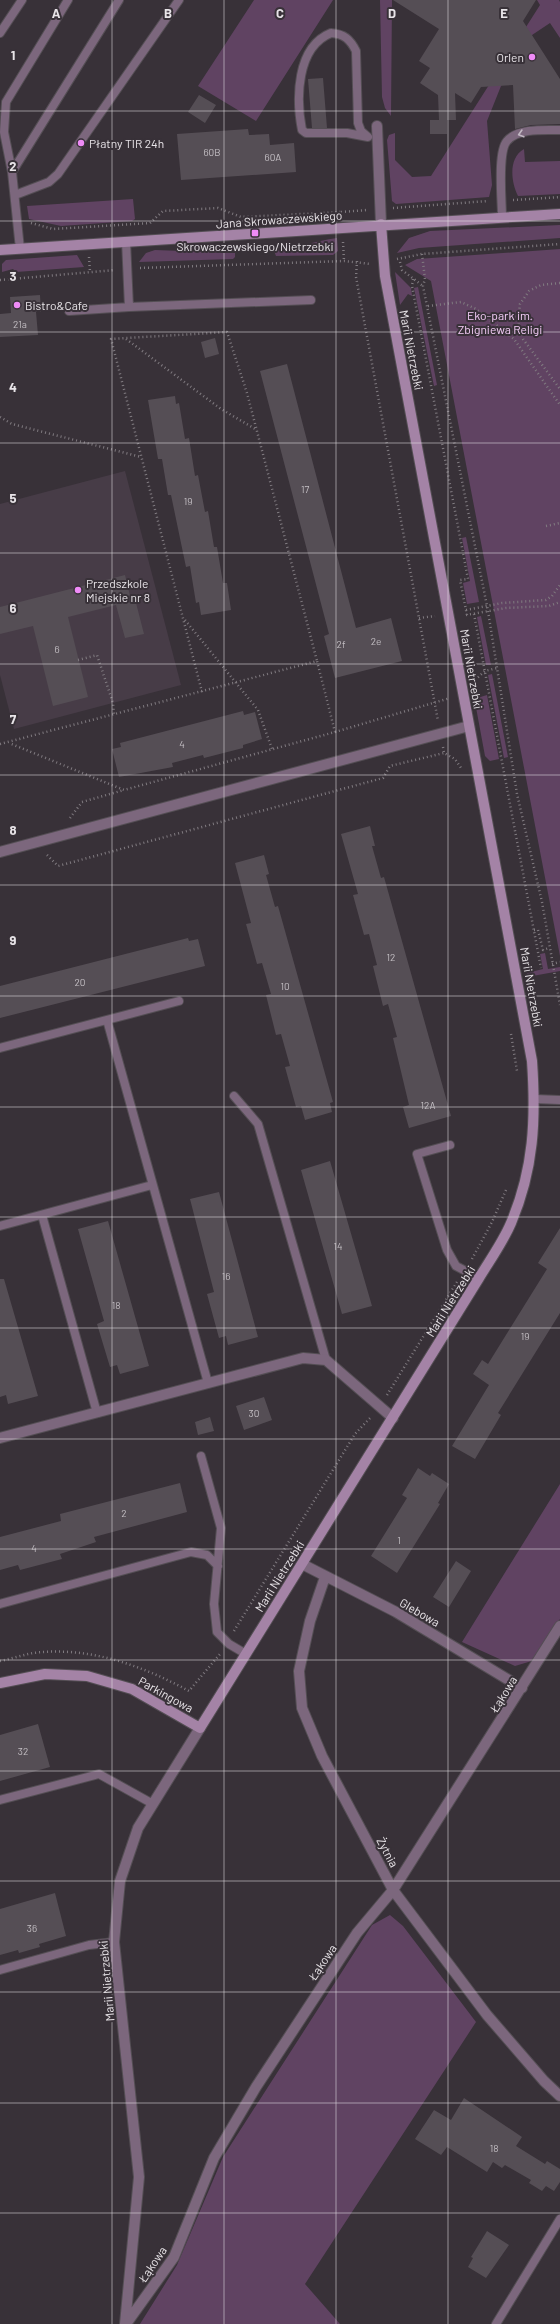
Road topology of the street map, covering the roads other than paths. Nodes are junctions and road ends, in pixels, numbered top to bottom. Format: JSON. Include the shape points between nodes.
{"nodes":[{"id":1,"x":22,"y":0,"type":"edge"},
{"id":2,"x":68,"y":0,"type":"edge"},
{"id":3,"x":119,"y":0,"type":"edge"},
{"id":4,"x":179,"y":0,"type":"edge"},
{"id":5,"x":0,"y":33,"type":"edge"},
{"id":6,"x":2,"y":129,"type":"edge"},
{"id":7,"x":560,"y":130,"type":"edge"},
{"id":8,"x":374,"y":133,"type":"junction"},
{"id":9,"x":12,"y":172,"type":"junction"},
{"id":10,"x":15,"y":195,"type":"junction"},
{"id":11,"x":560,"y":214,"type":"edge"},
{"id":12,"x":502,"y":217,"type":"junction"},
{"id":13,"x":381,"y":224,"type":"junction"},
{"id":14,"x":126,"y":241,"type":"junction"},
{"id":15,"x":20,"y":249,"type":"junction"},
{"id":16,"x":0,"y":250,"type":"edge"},
{"id":17,"x":311,"y":300,"type":"dead end"},
{"id":18,"x":129,"y":307,"type":"junction"},
{"id":19,"x":68,"y":311,"type":"dead end"},
{"id":20,"x":469,"y":726,"type":"junction"},
{"id":21,"x":0,"y":852,"type":"edge"},
{"id":22,"x":179,"y":1001,"type":"dead end"},
{"id":23,"x":107,"y":1020,"type":"junction"},
{"id":24,"x":0,"y":1048,"type":"edge"},
{"id":25,"x":234,"y":1096,"type":"dead end"},
{"id":26,"x":535,"y":1099,"type":"junction"},
{"id":27,"x":560,"y":1100,"type":"edge"},
{"id":28,"x":450,"y":1145,"type":"dead end"},
{"id":29,"x":152,"y":1185,"type":"junction"},
{"id":30,"x":42,"y":1215,"type":"junction"},
{"id":31,"x":0,"y":1226,"type":"edge"},
{"id":32,"x":479,"y":1278,"type":"junction"},
{"id":33,"x":326,"y":1360,"type":"junction"},
{"id":34,"x":208,"y":1383,"type":"junction"},
{"id":35,"x":97,"y":1413,"type":"junction"},
{"id":36,"x":393,"y":1418,"type":"junction"},
{"id":37,"x":0,"y":1438,"type":"edge"},
{"id":38,"x":201,"y":1456,"type":"dead end"},
{"id":39,"x":302,"y":1564,"type":"junction"},
{"id":40,"x":218,"y":1566,"type":"junction"},
{"id":41,"x":325,"y":1578,"type":"junction"},
{"id":42,"x":0,"y":1604,"type":"edge"},
{"id":43,"x":560,"y":1626,"type":"edge"},
{"id":44,"x":246,"y":1654,"type":"junction"},
{"id":45,"x":0,"y":1683,"type":"edge"},
{"id":46,"x":522,"y":1688,"type":"junction"},
{"id":47,"x":200,"y":1728,"type":"junction"},
{"id":48,"x":0,"y":1800,"type":"edge"},
{"id":49,"x":153,"y":1804,"type":"junction"},
{"id":50,"x":394,"y":1890,"type":"junction"},
{"id":51,"x":114,"y":1942,"type":"junction"},
{"id":52,"x":0,"y":1970,"type":"edge"},
{"id":53,"x":560,"y":2096,"type":"edge"},
{"id":54,"x":560,"y":2219,"type":"edge"},
{"id":55,"x":125,"y":2324,"type":"edge"},
{"id":56,"x":496,"y":2324,"type":"edge"}],
"edges":[{"from":1,"to":5,"type":"lane"},
{"from":2,"to":6,"type":"lane","via":[[6,102]]},
{"from":3,"to":9,"type":"lane"},
{"from":4,"to":10,"type":"lane","via":[[58,174],[49,182]]},
{"from":6,"to":9,"type":"lane"},
{"from":7,"to":12,"type":"lane","one_way":true,"via":[[519,134],[506,141],[502,153]]},
{"from":8,"to":8,"type":"lane","via":[[361,131],[358,123],[356,51],[352,41],[341,34],[331,33],[322,36],[313,46],[302,70],[299,115],[302,130],[306,133]]},
{"from":8,"to":13,"type":"street"},
{"from":9,"to":10,"type":"lane"},
{"from":10,"to":15,"type":"lane"},
{"from":11,"to":12,"type":"street","name":"Jana Skrowaczewskiego"},
{"from":12,"to":13,"type":"street","name":"Jana Skrowaczewskiego"},
{"from":13,"to":14,"type":"street","name":"Jana Skrowaczewskiego"},
{"from":13,"to":20,"type":"street","name":"Marii Nietrzebki","via":[[385,276]]},
{"from":14,"to":15,"type":"street","name":"Jana Skrowaczewskiego"},
{"from":14,"to":18,"type":"lane"},
{"from":15,"to":16,"type":"street","name":"Jana Skrowaczewskiego"},
{"from":17,"to":18,"type":"lane"},
{"from":18,"to":19,"type":"lane"},
{"from":20,"to":21,"type":"street"},
{"from":20,"to":26,"type":"street","name":"Marii Nietrzebki","via":[[532,1061]]},
{"from":22,"to":23,"type":"lane"},
{"from":23,"to":24,"type":"lane"},
{"from":23,"to":29,"type":"lane"},
{"from":25,"to":33,"type":"lane","via":[[258,1124]]},
{"from":26,"to":27,"type":"lane"},
{"from":26,"to":32,"type":"street","name":"Marii Nietrzebki","via":[[533,1145],[524,1185],[511,1224]]},
{"from":28,"to":32,"type":"lane","via":[[417,1154],[446,1250],[456,1266]]},
{"from":29,"to":30,"type":"lane"},
{"from":29,"to":34,"type":"lane"},
{"from":30,"to":31,"type":"lane"},
{"from":30,"to":35,"type":"lane"},
{"from":32,"to":36,"type":"street","name":"Marii Nietrzebki"},
{"from":33,"to":34,"type":"street","via":[[303,1358]]},
{"from":33,"to":36,"type":"street"},
{"from":34,"to":35,"type":"street"},
{"from":35,"to":37,"type":"street"},
{"from":36,"to":39,"type":"street","name":"Marii Nietrzebki"},
{"from":38,"to":40,"type":"lane","via":[[221,1528]]},
{"from":39,"to":41,"type":"street","name":"Glebowa"},
{"from":39,"to":44,"type":"street","name":"Marii Nietrzebki"},
{"from":40,"to":42,"type":"lane","via":[[207,1555],[191,1552]]},
{"from":40,"to":44,"type":"lane","via":[[214,1604],[217,1632],[228,1643]]},
{"from":41,"to":46,"type":"street","name":"Glebowa","via":[[396,1612]]},
{"from":41,"to":50,"type":"street","name":"Żytnia","via":[[310,1622],[299,1671],[302,1708],[322,1756]]},
{"from":43,"to":46,"type":"street","name":"Łąkowa"},
{"from":44,"to":47,"type":"street","name":"Marii Nietrzebki"},
{"from":45,"to":47,"type":"street","name":"Parkingowa","via":[[45,1674],[87,1676],[132,1689]]},
{"from":46,"to":50,"type":"street","name":"Łąkowa"},
{"from":47,"to":49,"type":"street","name":"Marii Nietrzebki"},
{"from":48,"to":49,"type":"lane","via":[[99,1774]]},
{"from":49,"to":51,"type":"street","name":"Marii Nietrzebki","via":[[138,1828],[120,1881]]},
{"from":50,"to":53,"type":"street","name":"Żytnia","via":[[487,2015]]},
{"from":50,"to":55,"type":"street","name":"Łąkowa","via":[[357,1933],[256,2087],[214,2158],[174,2257]]},
{"from":51,"to":52,"type":"lane","via":[[89,1945]]},
{"from":51,"to":55,"type":"street","name":"Marii Nietrzebki","via":[[139,2176]]},
{"from":54,"to":56,"type":"lane"}]}
